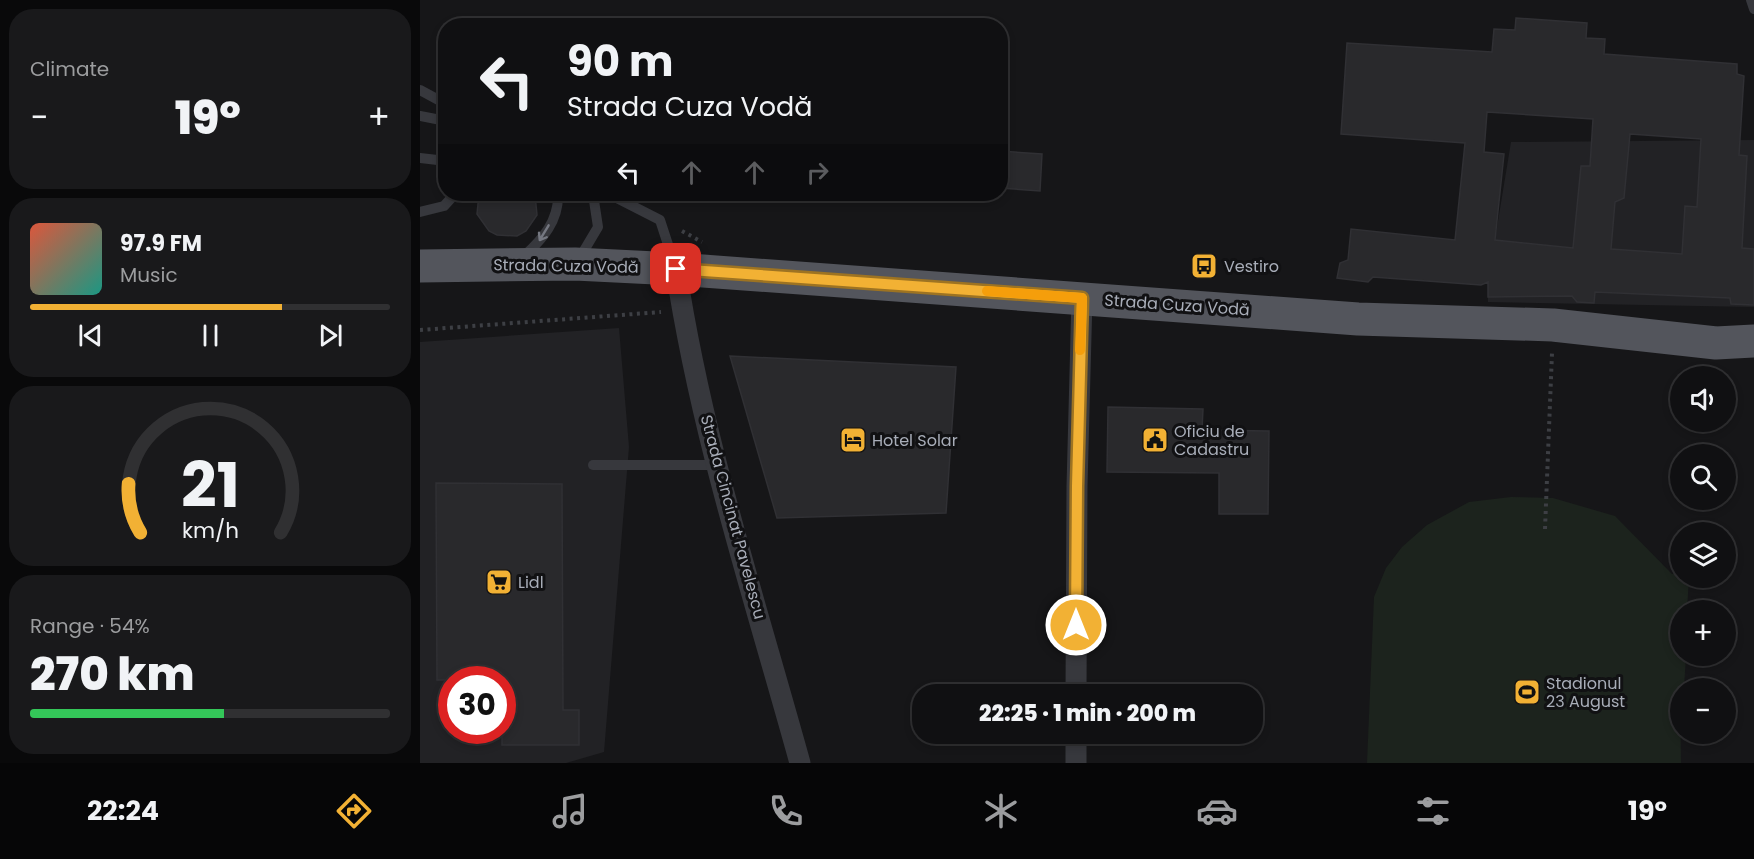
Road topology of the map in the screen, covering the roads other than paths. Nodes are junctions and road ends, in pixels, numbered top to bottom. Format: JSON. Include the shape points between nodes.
{"nodes":[{"id":1,"x":1751,"y":0,"type":"edge"},
{"id":2,"x":1754,"y":9,"type":"edge"},
{"id":3,"x":420,"y":90,"type":"edge"},
{"id":4,"x":438,"y":100,"type":"edge"},
{"id":5,"x":420,"y":116,"type":"edge"},
{"id":6,"x":438,"y":119,"type":"edge"},
{"id":7,"x":420,"y":158,"type":"edge"},
{"id":8,"x":438,"y":160,"type":"edge"},
{"id":9,"x":449,"y":201,"type":"edge"},
{"id":10,"x":558,"y":201,"type":"edge"},
{"id":11,"x":594,"y":201,"type":"edge"},
{"id":12,"x":623,"y":201,"type":"edge"},
{"id":13,"x":420,"y":212,"type":"edge"},
{"id":14,"x":514,"y":264,"type":"junction"},
{"id":15,"x":575,"y":264,"type":"junction"},
{"id":16,"x":420,"y":266,"type":"edge"},
{"id":17,"x":692,"y":270,"type":"junction"},
{"id":18,"x":1082,"y":298,"type":"junction"},
{"id":19,"x":1754,"y":341,"type":"edge"},
{"id":20,"x":1716,"y":343,"type":"junction"},
{"id":21,"x":1754,"y":356,"type":"edge"},
{"id":22,"x":593,"y":465,"type":"dead end"},
{"id":23,"x":717,"y":465,"type":"junction"},
{"id":24,"x":1076,"y":684,"type":"edge"},
{"id":25,"x":1076,"y":744,"type":"edge"},
{"id":26,"x":800,"y":763,"type":"edge"},
{"id":27,"x":1076,"y":763,"type":"edge"}],
"edges":[{"from":1,"to":2,"type":"lane"},
{"from":3,"to":4,"type":"lane"},
{"from":5,"to":6,"type":"lane"},
{"from":7,"to":8,"type":"lane"},
{"from":9,"to":13,"type":"lane","via":[[444,206]]},
{"from":10,"to":14,"type":"lane","one_way":true,"via":[[558,209],[539,242]]},
{"from":11,"to":15,"type":"lane","via":[[598,227]]},
{"from":12,"to":17,"type":"lane","via":[[660,220]]},
{"from":14,"to":15,"type":"main road","name":"Strada Cuza Vodă"},
{"from":14,"to":16,"type":"main road","name":"Strada Cuza Vodă"},
{"from":15,"to":17,"type":"main road","name":"Strada Cuza Vodă"},
{"from":17,"to":18,"type":"main road","name":"Strada Cuza Vodă"},
{"from":17,"to":23,"type":"street","name":"Strada Cincinat Pavelescu","via":[[682,310]]},
{"from":18,"to":20,"type":"main road","name":"Strada Cuza Vodă","via":[[1358,319],[1553,325]]},
{"from":18,"to":24,"type":"street"},
{"from":19,"to":20,"type":"main road","name":"Strada Cuza Vodă"},
{"from":20,"to":21,"type":"main road"},
{"from":22,"to":23,"type":"lane"},
{"from":23,"to":26,"type":"street","name":"Strada Cincinat Pavelescu"},
{"from":25,"to":27,"type":"street"}]}
